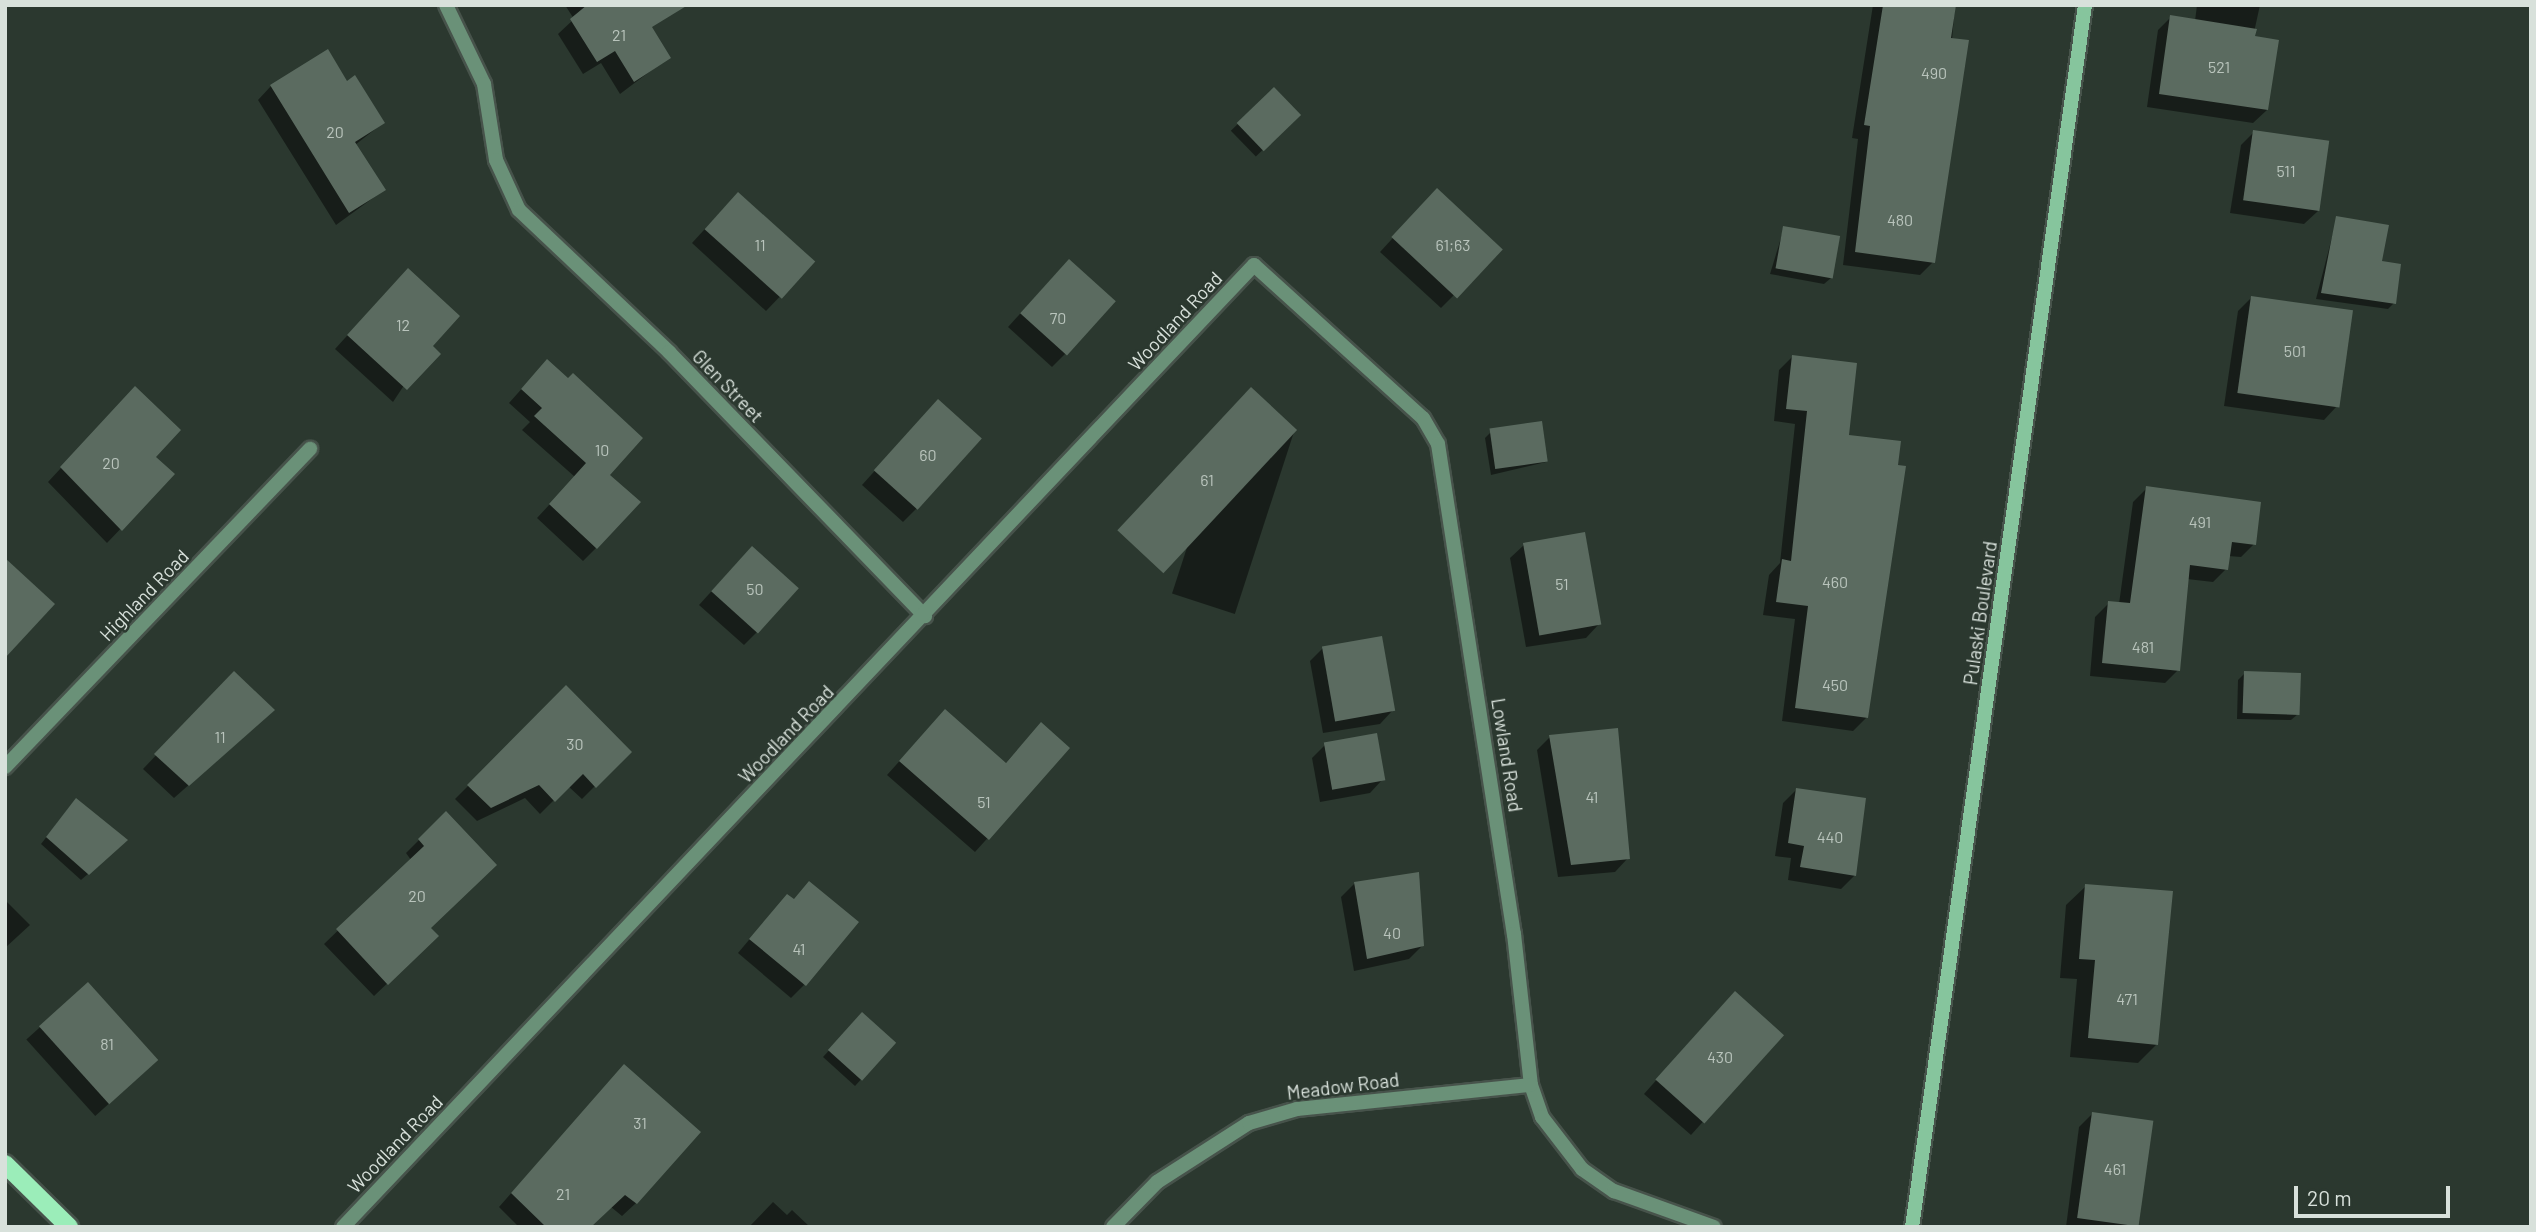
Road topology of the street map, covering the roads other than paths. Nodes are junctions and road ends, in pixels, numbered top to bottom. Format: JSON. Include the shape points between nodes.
{"nodes":[{"id":1,"x":446,"y":5,"type":"edge"},
{"id":2,"x":2085,"y":5,"type":"edge"},
{"id":3,"x":1254,"y":265,"type":"joint"},
{"id":4,"x":310,"y":449,"type":"dead end"},
{"id":5,"x":925,"y":616,"type":"junction"},
{"id":6,"x":5,"y":767,"type":"edge"},
{"id":7,"x":1531,"y":1085,"type":"junction"},
{"id":8,"x":5,"y":1164,"type":"edge"},
{"id":9,"x":69,"y":1227,"type":"edge"},
{"id":10,"x":344,"y":1227,"type":"edge"},
{"id":11,"x":1113,"y":1227,"type":"edge"},
{"id":12,"x":1714,"y":1227,"type":"edge"},
{"id":13,"x":1912,"y":1227,"type":"edge"}],
"edges":[{"from":1,"to":5,"type":"street","name":"Glen Street","via":[[484,84],[503,185],[539,234],[669,352]]},
{"from":2,"to":13,"type":"main road","name":"Pulaski Boulevard"},
{"from":3,"to":5,"type":"street","name":"Woodland Road"},
{"from":3,"to":7,"type":"street","name":"Lowland Road","via":[[1423,418],[1438,444],[1514,934]]},
{"from":4,"to":6,"type":"street","name":"Highland Road"},
{"from":5,"to":10,"type":"street","name":"Woodland Road"},
{"from":7,"to":11,"type":"street","name":"Meadow Road","via":[[1297,1109],[1249,1123],[1157,1182]]},
{"from":7,"to":12,"type":"street","name":"Lowland Road","via":[[1542,1117],[1582,1169],[1650,1207]]},
{"from":8,"to":9,"type":"main road"}]}
